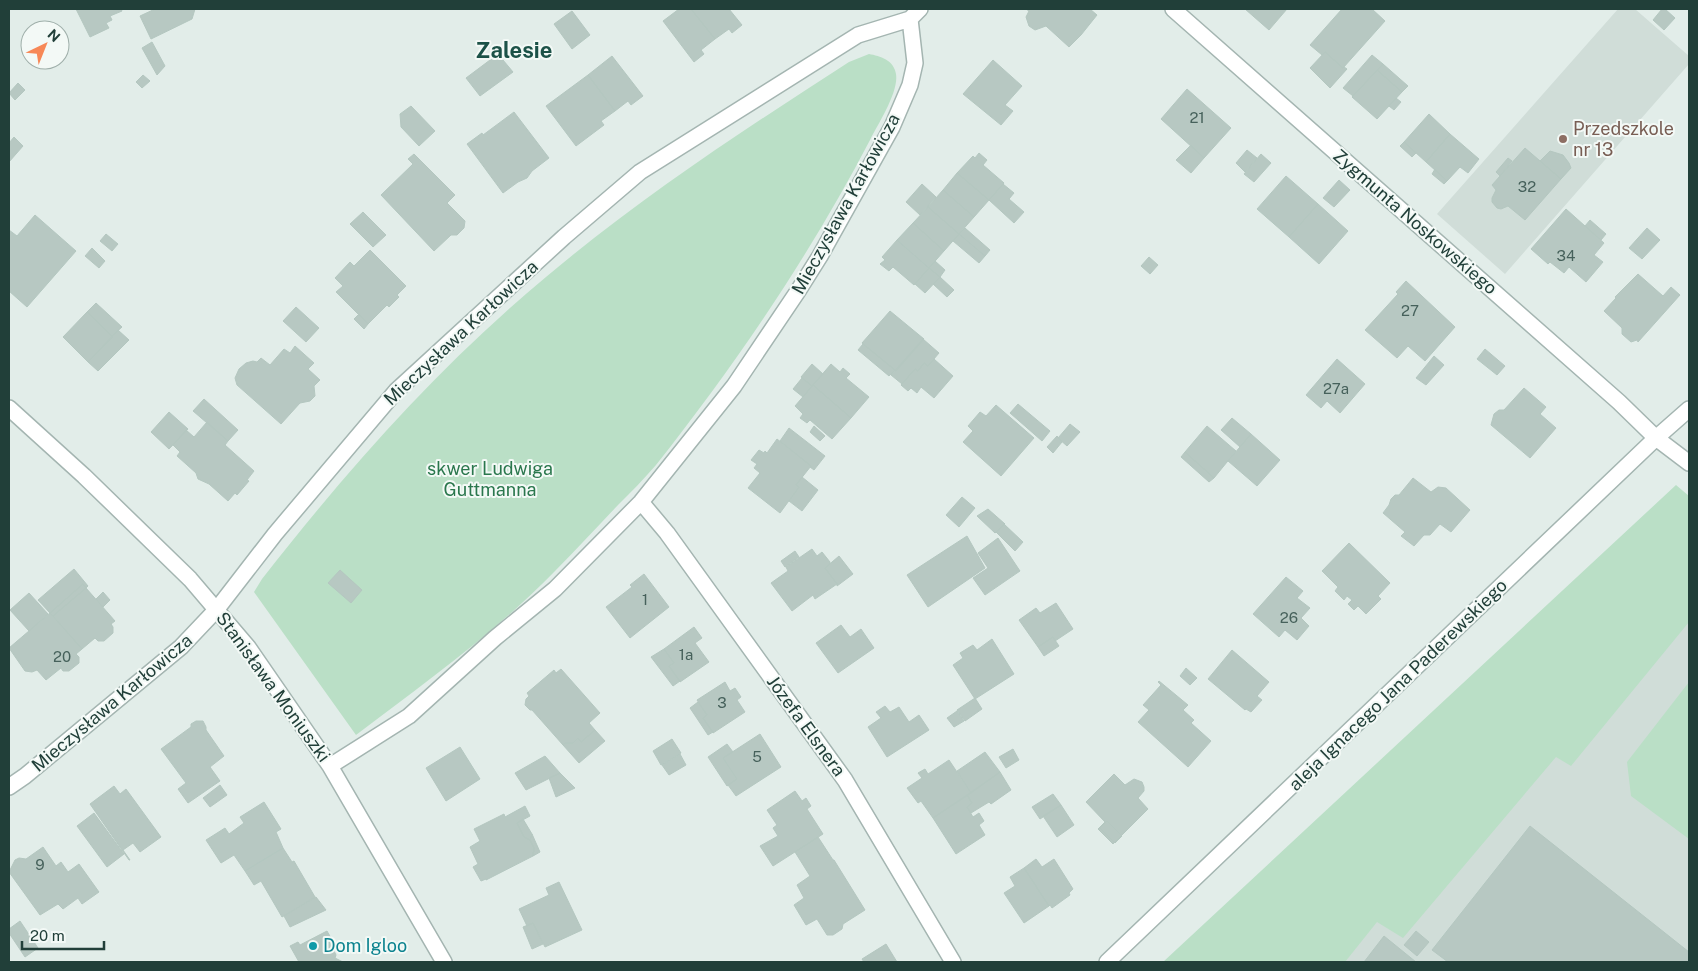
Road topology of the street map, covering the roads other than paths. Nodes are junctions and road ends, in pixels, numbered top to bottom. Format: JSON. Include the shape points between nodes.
{"nodes":[{"id":1,"x":1173,"y":9,"type":"edge"},
{"id":2,"x":915,"y":14,"type":"edge"},
{"id":3,"x":9,"y":408,"type":"edge"},
{"id":4,"x":1689,"y":409,"type":"edge"},
{"id":5,"x":1656,"y":438,"type":"junction"},
{"id":6,"x":1689,"y":463,"type":"edge"},
{"id":7,"x":641,"y":502,"type":"junction"},
{"id":8,"x":217,"y":609,"type":"junction"},
{"id":9,"x":330,"y":766,"type":"junction"},
{"id":10,"x":9,"y":787,"type":"edge"},
{"id":11,"x":444,"y":962,"type":"edge"},
{"id":12,"x":953,"y":962,"type":"edge"},
{"id":13,"x":1107,"y":962,"type":"edge"}],
"edges":[{"from":1,"to":5,"type":"street","name":"Zygmunta Noskowskiego"},
{"from":2,"to":7,"type":"street","name":"Mieczysława Karłowicza","via":[[915,63],[910,85],[892,127],[820,256],[734,386]]},
{"from":2,"to":8,"type":"street","name":"Mieczysława Karłowicza","via":[[858,35],[640,172],[534,263],[396,391],[275,534]]},
{"from":3,"to":8,"type":"street","name":"Stanisława Moniuszki","via":[[91,482]]},
{"from":4,"to":5,"type":"street","name":"aleja Ignacego Jana Paderewskiego"},
{"from":5,"to":6,"type":"street","name":"Zygmunta Noskowskiego"},
{"from":5,"to":13,"type":"street","name":"aleja Ignacego Jana Paderewskiego"},
{"from":7,"to":9,"type":"street","name":"Mieczysława Karłowicza","via":[[555,589],[409,716]]},
{"from":7,"to":12,"type":"street","name":"Józefa Elsnera","via":[[845,780]]},
{"from":8,"to":9,"type":"street","name":"Stanisława Moniuszki","via":[[248,647]]},
{"from":8,"to":10,"type":"street","name":"Mieczysława Karłowicza","via":[[170,657]]},
{"from":9,"to":11,"type":"street","name":"Stanisława Moniuszki"}]}
